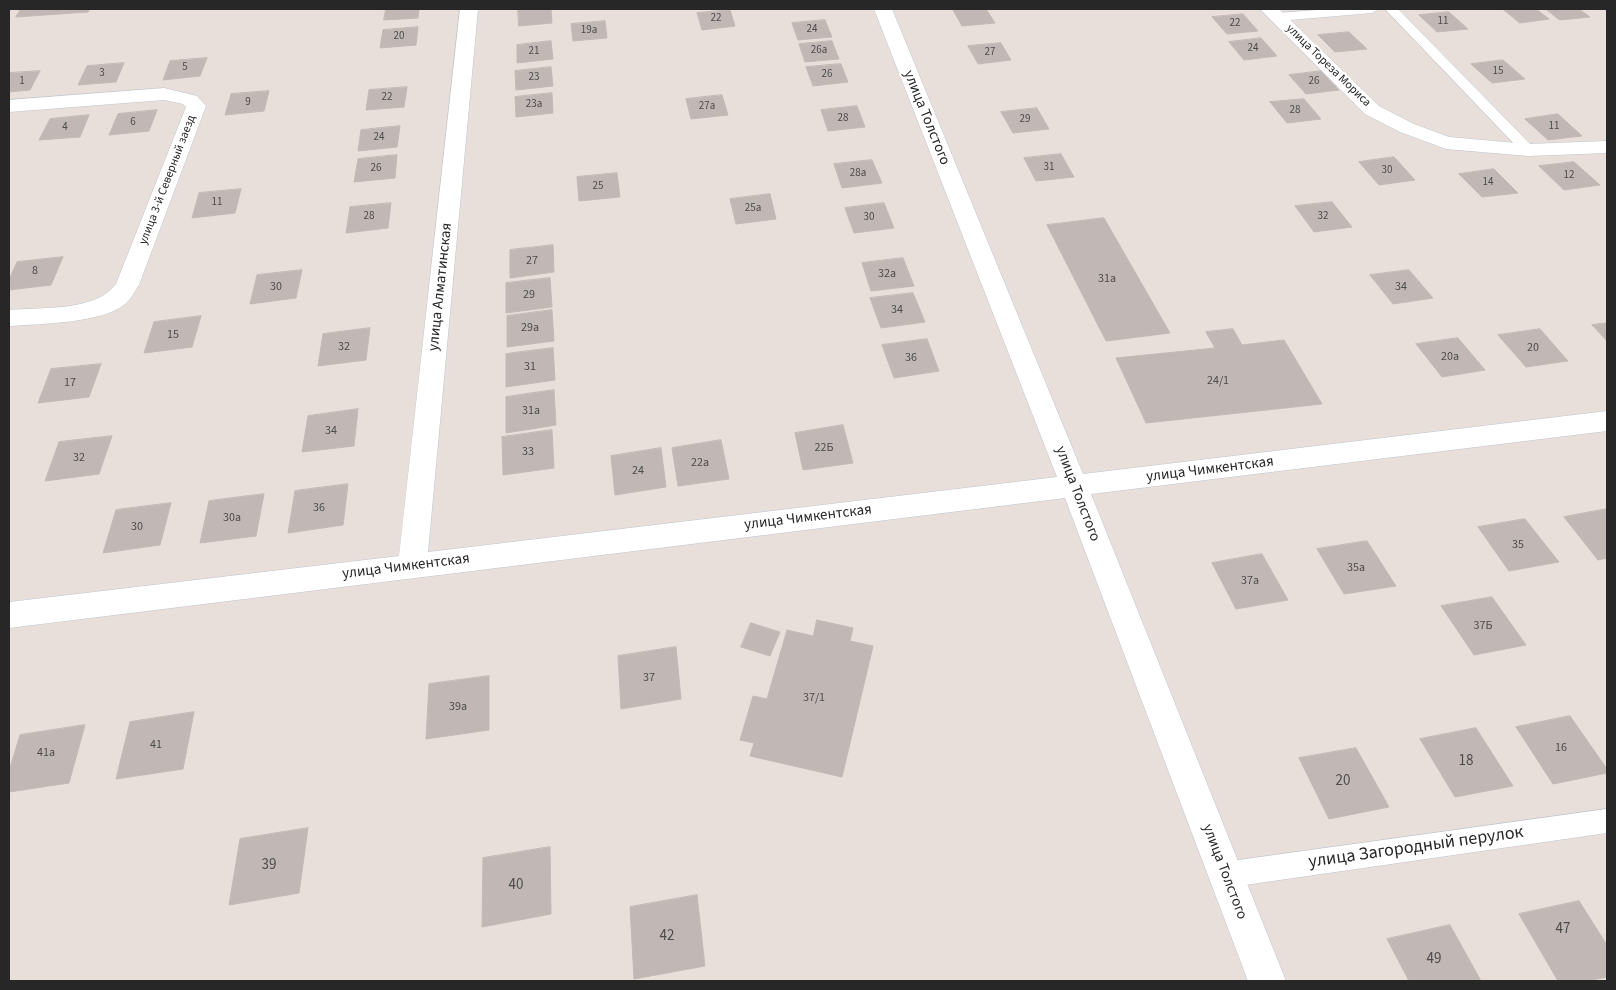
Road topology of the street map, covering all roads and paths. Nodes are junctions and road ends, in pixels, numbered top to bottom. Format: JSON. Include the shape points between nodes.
{"nodes":[{"id":1,"x":469,"y":9,"type":"edge"},
{"id":2,"x":883,"y":9,"type":"edge"},
{"id":3,"x":1372,"y":9,"type":"edge"},
{"id":4,"x":1391,"y":9,"type":"edge"},
{"id":5,"x":1273,"y":13,"type":"edge"},
{"id":6,"x":9,"y":106,"type":"edge"},
{"id":7,"x":1607,"y":147,"type":"edge"},
{"id":8,"x":1528,"y":150,"type":"junction"},
{"id":9,"x":9,"y":318,"type":"edge"},
{"id":10,"x":1607,"y":421,"type":"edge"},
{"id":11,"x":1074,"y":486,"type":"junction"},
{"id":12,"x":412,"y":566,"type":"junction"},
{"id":13,"x":9,"y":615,"type":"edge"},
{"id":14,"x":1607,"y":821,"type":"edge"},
{"id":15,"x":1224,"y":875,"type":"junction"},
{"id":16,"x":1267,"y":981,"type":"edge"}],
"edges":[{"from":1,"to":12,"type":"street","name":"улица Алматинская"},
{"from":2,"to":11,"type":"street","name":"улица Толстого"},
{"from":3,"to":5,"type":"lane"},
{"from":4,"to":8,"type":"lane"},
{"from":5,"to":8,"type":"street","name":"улица Тореза Мориса","via":[[1372,110],[1446,143]]},
{"from":6,"to":9,"type":"street","name":"улица 3-й Северный заезд","via":[[164,94],[190,100],[196,106],[120,296],[82,312]]},
{"from":7,"to":8,"type":"street","name":"улица Тореза Мориса"},
{"from":10,"to":11,"type":"street","name":"улица Чимкентская"},
{"from":11,"to":12,"type":"street","name":"улица Чимкентская"},
{"from":11,"to":15,"type":"street","name":"улица Толстого"},
{"from":12,"to":13,"type":"street","name":"улица Чимкентская"},
{"from":14,"to":15,"type":"lane","name":"улица Загородный перулок"},
{"from":15,"to":16,"type":"street","name":"улица Толстого"}]}
